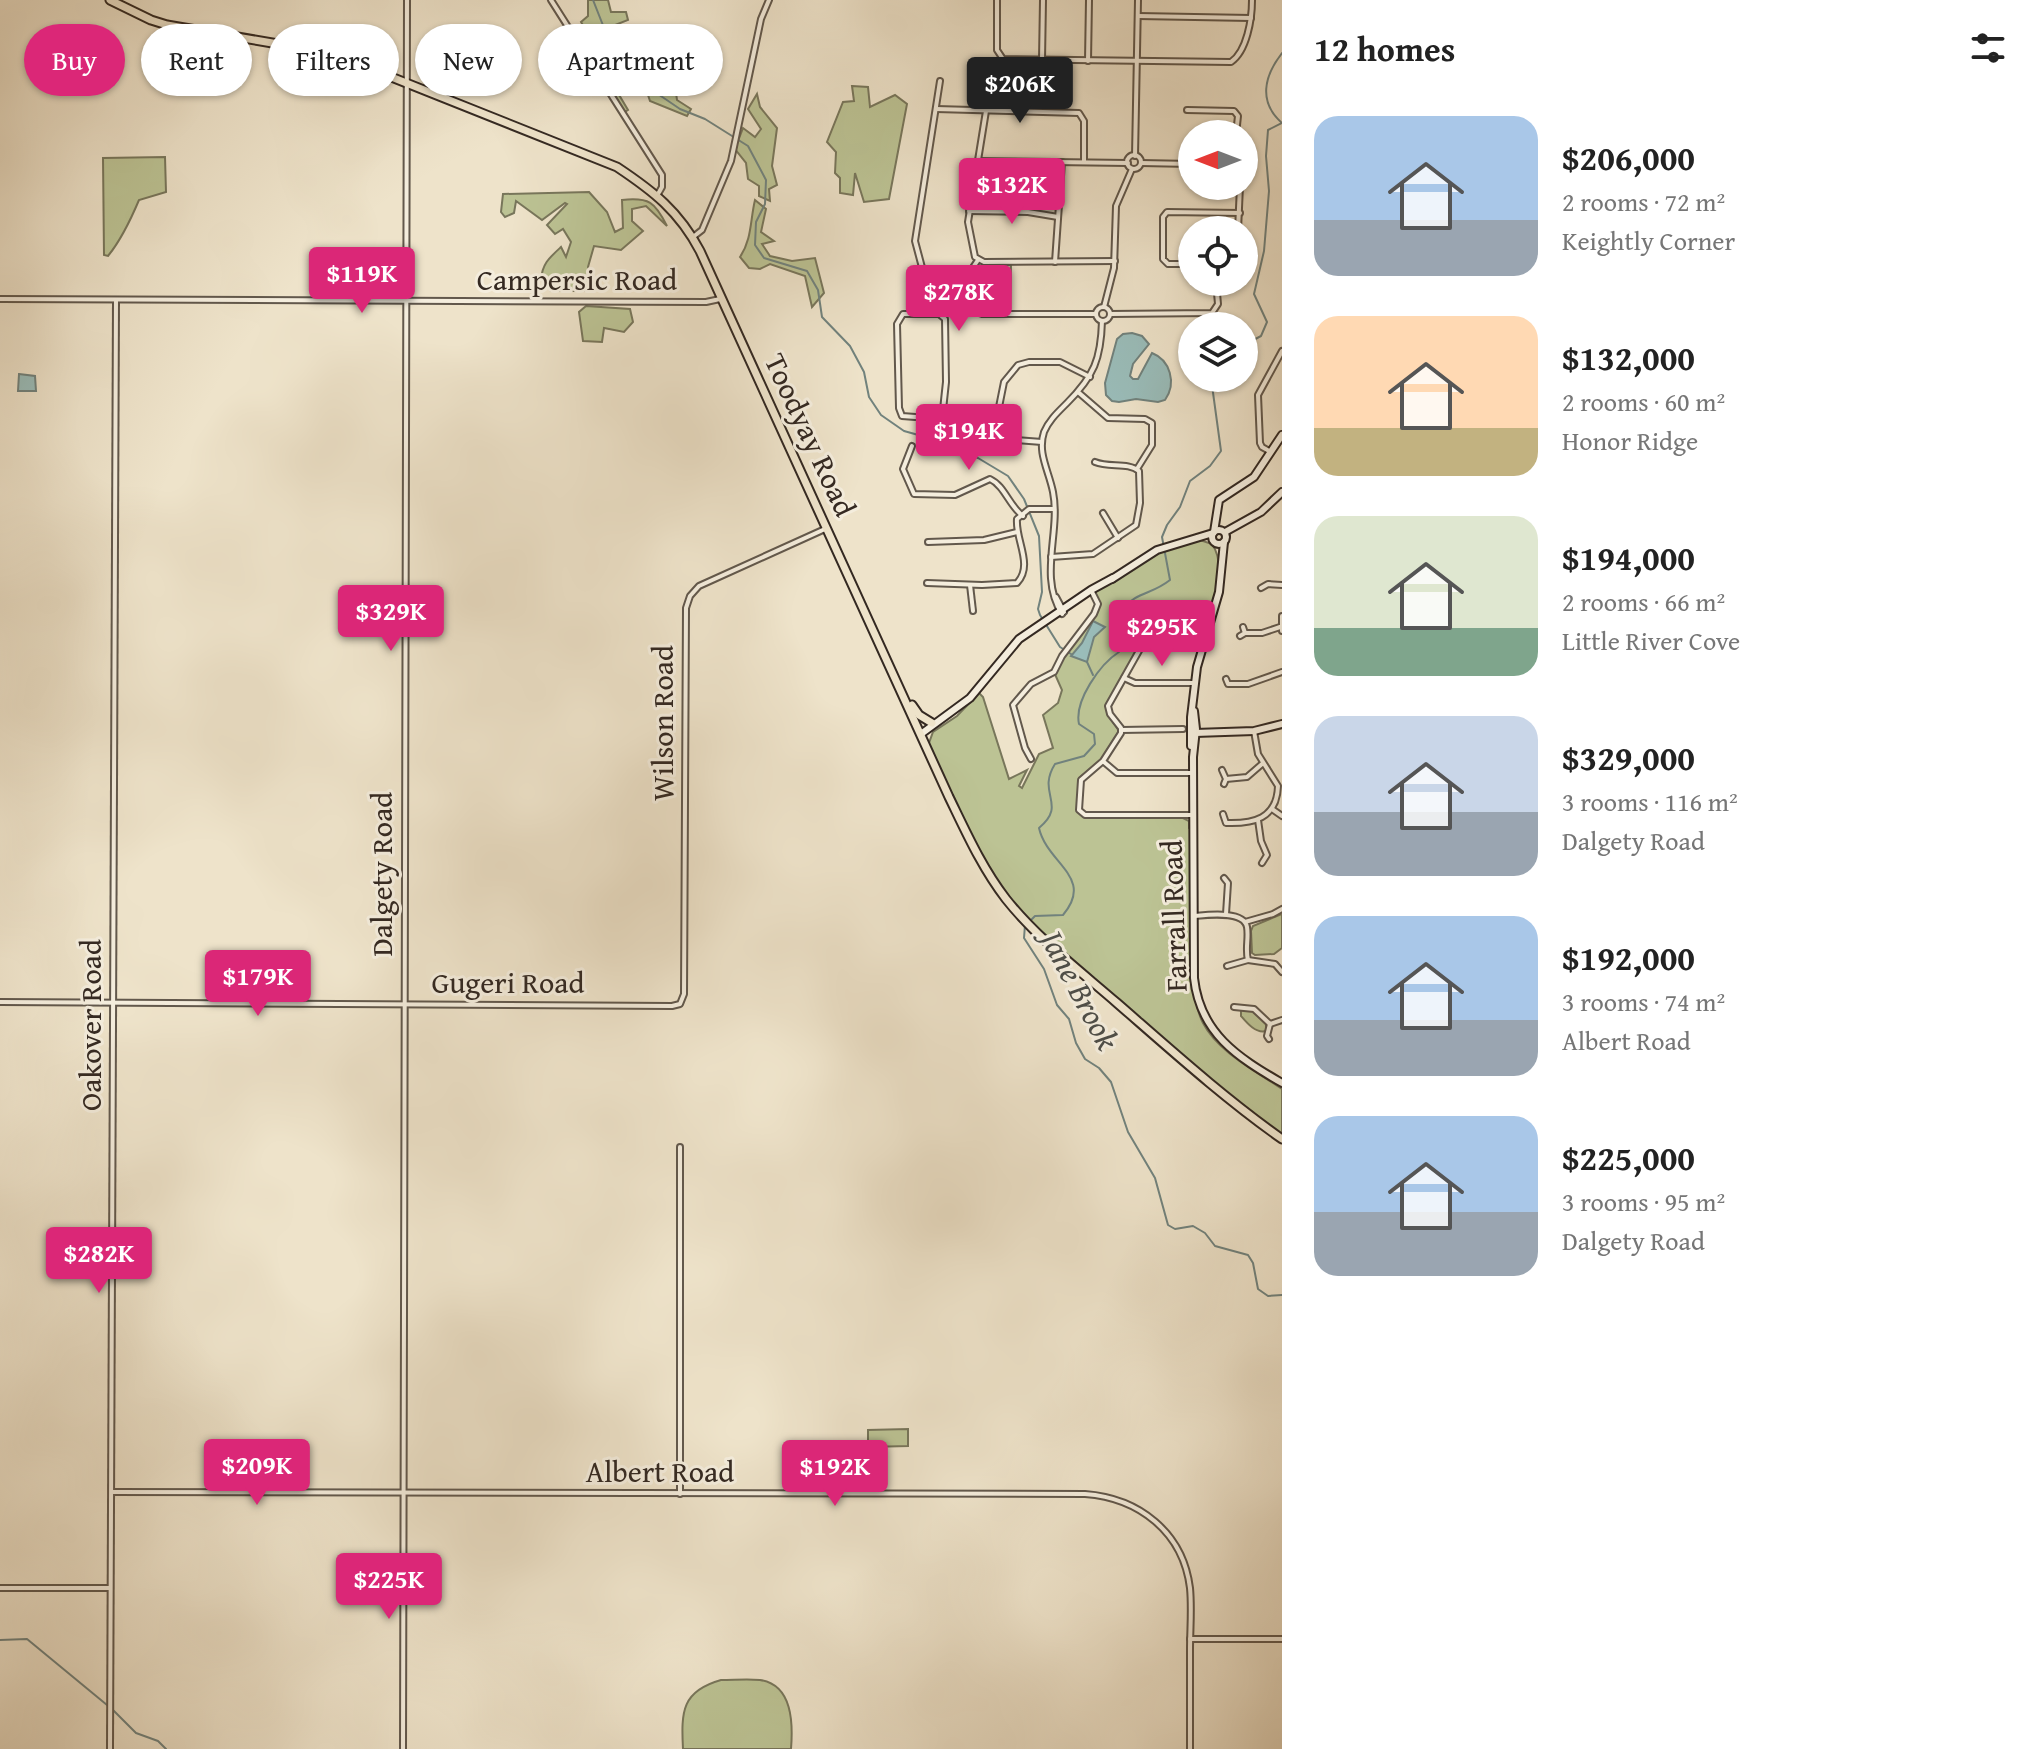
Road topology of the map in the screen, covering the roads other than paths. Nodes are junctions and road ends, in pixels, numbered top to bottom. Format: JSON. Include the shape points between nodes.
{"nodes":[{"id":1,"x":110,"y":0,"type":"edge"},
{"id":2,"x":407,"y":0,"type":"edge"},
{"id":3,"x":551,"y":0,"type":"edge"},
{"id":4,"x":769,"y":0,"type":"edge"},
{"id":5,"x":997,"y":0,"type":"edge"},
{"id":6,"x":1043,"y":0,"type":"edge"},
{"id":7,"x":1089,"y":0,"type":"edge"},
{"id":8,"x":1138,"y":0,"type":"edge"},
{"id":9,"x":1252,"y":0,"type":"edge"},
{"id":10,"x":1138,"y":16,"type":"junction"},
{"id":11,"x":1251,"y":18,"type":"junction"},
{"id":12,"x":1042,"y":60,"type":"junction"},
{"id":13,"x":1088,"y":61,"type":"junction"},
{"id":14,"x":1137,"y":61,"type":"junction"},
{"id":15,"x":940,"y":81,"type":"dead end"},
{"id":16,"x":407,"y":82,"type":"junction"},
{"id":17,"x":936,"y":109,"type":"junction"},
{"id":18,"x":1187,"y":110,"type":"dead end"},
{"id":19,"x":986,"y":111,"type":"junction"},
{"id":20,"x":1238,"y":120,"type":"edge"},
{"id":21,"x":1135,"y":156,"type":"junction"},
{"id":22,"x":978,"y":161,"type":"junction"},
{"id":23,"x":1062,"y":162,"type":"junction"},
{"id":24,"x":1084,"y":162,"type":"junction"},
{"id":25,"x":1128,"y":163,"type":"junction"},
{"id":26,"x":1141,"y":163,"type":"junction"},
{"id":27,"x":1178,"y":164,"type":"edge"},
{"id":28,"x":1132,"y":169,"type":"junction"},
{"id":29,"x":658,"y":194,"type":"junction"},
{"id":30,"x":1240,"y":200,"type":"edge"},
{"id":31,"x":969,"y":211,"type":"junction"},
{"id":32,"x":1240,"y":213,"type":"junction"},
{"id":33,"x":1240,"y":216,"type":"edge"},
{"id":34,"x":1058,"y":217,"type":"junction"},
{"id":35,"x":693,"y":237,"type":"junction"},
{"id":36,"x":918,"y":258,"type":"junction"},
{"id":37,"x":978,"y":260,"type":"junction"},
{"id":38,"x":910,"y":261,"type":"dead end"},
{"id":39,"x":1115,"y":261,"type":"junction"},
{"id":40,"x":1055,"y":262,"type":"junction"},
{"id":41,"x":1178,"y":264,"type":"edge"},
{"id":42,"x":1218,"y":296,"type":"edge"},
{"id":43,"x":953,"y":297,"type":"junction"},
{"id":44,"x":943,"y":298,"type":"junction"},
{"id":45,"x":0,"y":299,"type":"edge"},
{"id":46,"x":720,"y":299,"type":"junction"},
{"id":47,"x":116,"y":300,"type":"junction"},
{"id":48,"x":405,"y":301,"type":"junction"},
{"id":49,"x":956,"y":306,"type":"junction"},
{"id":50,"x":1104,"y":307,"type":"junction"},
{"id":51,"x":1096,"y":314,"type":"junction"},
{"id":52,"x":1110,"y":314,"type":"junction"},
{"id":53,"x":1102,"y":321,"type":"junction"},
{"id":54,"x":1282,"y":351,"type":"edge"},
{"id":55,"x":1090,"y":377,"type":"junction"},
{"id":56,"x":1078,"y":392,"type":"junction"},
{"id":57,"x":942,"y":419,"type":"junction"},
{"id":58,"x":1282,"y":435,"type":"edge"},
{"id":59,"x":998,"y":438,"type":"junction"},
{"id":60,"x":1042,"y":442,"type":"junction"},
{"id":61,"x":912,"y":446,"type":"dead end"},
{"id":62,"x":1271,"y":452,"type":"junction"},
{"id":63,"x":1095,"y":462,"type":"dead end"},
{"id":64,"x":1137,"y":469,"type":"junction"},
{"id":65,"x":1282,"y":492,"type":"edge"},
{"id":66,"x":1055,"y":509,"type":"junction"},
{"id":67,"x":1103,"y":513,"type":"dead end"},
{"id":68,"x":1023,"y":514,"type":"junction"},
{"id":69,"x":827,"y":528,"type":"junction"},
{"id":70,"x":1017,"y":532,"type":"junction"},
{"id":71,"x":1219,"y":537,"type":"junction"},
{"id":72,"x":1118,"y":539,"type":"junction"},
{"id":73,"x":928,"y":542,"type":"dead end"},
{"id":74,"x":1051,"y":557,"type":"junction"},
{"id":75,"x":927,"y":583,"type":"dead end"},
{"id":76,"x":970,"y":585,"type":"junction"},
{"id":77,"x":1282,"y":585,"type":"edge"},
{"id":78,"x":1261,"y":588,"type":"dead end"},
{"id":79,"x":1092,"y":591,"type":"junction"},
{"id":80,"x":973,"y":611,"type":"dead end"},
{"id":81,"x":1062,"y":612,"type":"junction"},
{"id":82,"x":1282,"y":616,"type":"edge"},
{"id":83,"x":1281,"y":629,"type":"edge"},
{"id":84,"x":1243,"y":632,"type":"dead end"},
{"id":85,"x":1200,"y":649,"type":"junction"},
{"id":86,"x":1282,"y":672,"type":"edge"},
{"id":87,"x":1124,"y":678,"type":"junction"},
{"id":88,"x":1195,"y":683,"type":"junction"},
{"id":89,"x":1226,"y":684,"type":"dead end"},
{"id":90,"x":900,"y":686,"type":"junction"},
{"id":91,"x":934,"y":723,"type":"junction"},
{"id":92,"x":1282,"y":724,"type":"edge"},
{"id":93,"x":1183,"y":729,"type":"dead end"},
{"id":94,"x":1121,"y":730,"type":"junction"},
{"id":95,"x":920,"y":731,"type":"junction"},
{"id":96,"x":1194,"y":731,"type":"junction"},
{"id":97,"x":1254,"y":731,"type":"junction"},
{"id":98,"x":1031,"y":759,"type":"dead end"},
{"id":99,"x":1103,"y":761,"type":"junction"},
{"id":100,"x":1263,"y":764,"type":"junction"},
{"id":101,"x":1222,"y":770,"type":"dead end"},
{"id":102,"x":1193,"y":773,"type":"junction"},
{"id":103,"x":1280,"y":786,"type":"edge"},
{"id":104,"x":1272,"y":809,"type":"junction"},
{"id":105,"x":1223,"y":814,"type":"dead end"},
{"id":106,"x":1193,"y":815,"type":"junction"},
{"id":107,"x":1282,"y":816,"type":"edge"},
{"id":108,"x":1258,"y":820,"type":"junction"},
{"id":109,"x":1262,"y":863,"type":"dead end"},
{"id":110,"x":1224,"y":878,"type":"dead end"},
{"id":111,"x":1282,"y":909,"type":"edge"},
{"id":112,"x":1226,"y":914,"type":"junction"},
{"id":113,"x":1194,"y":916,"type":"junction"},
{"id":114,"x":1245,"y":922,"type":"junction"},
{"id":115,"x":1248,"y":960,"type":"junction"},
{"id":116,"x":1225,"y":966,"type":"dead end"},
{"id":117,"x":1282,"y":972,"type":"edge"},
{"id":118,"x":0,"y":1002,"type":"edge"},
{"id":119,"x":113,"y":1003,"type":"junction"},
{"id":120,"x":404,"y":1004,"type":"junction"},
{"id":121,"x":680,"y":1004,"type":"joint"},
{"id":122,"x":1237,"y":1010,"type":"dead end"},
{"id":123,"x":1282,"y":1020,"type":"edge"},
{"id":124,"x":1270,"y":1024,"type":"junction"},
{"id":125,"x":1266,"y":1037,"type":"dead end"},
{"id":126,"x":1282,"y":1083,"type":"edge"},
{"id":127,"x":1282,"y":1139,"type":"edge"},
{"id":128,"x":680,"y":1147,"type":"dead end"},
{"id":129,"x":112,"y":1492,"type":"junction"},
{"id":130,"x":402,"y":1493,"type":"junction"},
{"id":131,"x":680,"y":1494,"type":"junction"},
{"id":132,"x":0,"y":1588,"type":"edge"},
{"id":133,"x":110,"y":1588,"type":"junction"},
{"id":134,"x":1190,"y":1639,"type":"junction"},
{"id":135,"x":1282,"y":1639,"type":"edge"},
{"id":136,"x":110,"y":1749,"type":"edge"},
{"id":137,"x":403,"y":1749,"type":"edge"},
{"id":138,"x":1190,"y":1749,"type":"edge"}],
"edges":[{"from":1,"to":16,"type":"main road","name":"Toodyay Road","via":[[151,20],[331,53]]},
{"from":2,"to":16,"type":"street","name":"Dalgety Road"},
{"from":3,"to":29,"type":"street","via":[[662,175]]},
{"from":4,"to":35,"type":"street","via":[[731,161],[702,230]]},
{"from":5,"to":12,"type":"street","via":[[999,56]]},
{"from":6,"to":12,"type":"street"},
{"from":7,"to":13,"type":"street"},
{"from":8,"to":10,"type":"street"},
{"from":9,"to":11,"type":"street"},
{"from":10,"to":11,"type":"street"},
{"from":10,"to":14,"type":"street"},
{"from":11,"to":14,"type":"street","via":[[1239,55],[1231,62]]},
{"from":12,"to":13,"type":"street"},
{"from":13,"to":14,"type":"street"},
{"from":14,"to":21,"type":"street"},
{"from":15,"to":17,"type":"street"},
{"from":16,"to":29,"type":"main road","name":"Toodyay Road","via":[[617,167]]},
{"from":16,"to":48,"type":"street","name":"Dalgety Road"},
{"from":17,"to":19,"type":"street"},
{"from":17,"to":36,"type":"street","via":[[915,233]]},
{"from":18,"to":20,"type":"street","via":[[1234,111]]},
{"from":19,"to":22,"type":"street"},
{"from":19,"to":24,"type":"street","via":[[1082,114]]},
{"from":21,"to":25,"type":"street"},
{"from":21,"to":26,"type":"street"},
{"from":22,"to":23,"type":"street"},
{"from":22,"to":31,"type":"street"},
{"from":23,"to":24,"type":"street"},
{"from":23,"to":34,"type":"street"},
{"from":24,"to":25,"type":"street"},
{"from":25,"to":28,"type":"street"},
{"from":26,"to":27,"type":"street"},
{"from":26,"to":28,"type":"street"},
{"from":28,"to":39,"type":"street","via":[[1116,206]]},
{"from":29,"to":35,"type":"main road","name":"Toodyay Road"},
{"from":30,"to":32,"type":"street"},
{"from":31,"to":34,"type":"street"},
{"from":31,"to":37,"type":"street","via":[[968,233]]},
{"from":32,"to":33,"type":"street"},
{"from":32,"to":41,"type":"street","via":[[1167,212],[1163,259]]},
{"from":34,"to":40,"type":"street"},
{"from":35,"to":46,"type":"main road","name":"Toodyay Road"},
{"from":36,"to":38,"type":"street"},
{"from":36,"to":44,"type":"street"},
{"from":37,"to":40,"type":"street"},
{"from":37,"to":43,"type":"street"},
{"from":39,"to":40,"type":"street"},
{"from":39,"to":50,"type":"street"},
{"from":42,"to":52,"type":"street","via":[[1215,312],[1207,314]]},
{"from":43,"to":44,"type":"street"},
{"from":43,"to":49,"type":"street"},
{"from":44,"to":49,"type":"street","via":[[944,309]]},
{"from":45,"to":47,"type":"street","name":"Campersic Road"},
{"from":46,"to":48,"type":"street","name":"Campersic Road"},
{"from":46,"to":69,"type":"main road","name":"Toodyay Road"},
{"from":47,"to":48,"type":"street","name":"Campersic Road"},
{"from":47,"to":119,"type":"street","name":"Oakover Road"},
{"from":48,"to":120,"type":"street","name":"Dalgety Road"},
{"from":49,"to":51,"type":"street","via":[[982,314]]},
{"from":50,"to":51,"type":"street"},
{"from":50,"to":52,"type":"street"},
{"from":51,"to":53,"type":"street"},
{"from":52,"to":53,"type":"street"},
{"from":53,"to":55,"type":"street","via":[[1099,356]]},
{"from":54,"to":62,"type":"street","via":[[1258,398],[1260,443]]},
{"from":55,"to":56,"type":"street"},
{"from":55,"to":59,"type":"street","via":[[1060,362],[1018,365],[1004,382]]},
{"from":56,"to":60,"type":"street","via":[[1052,417]]},
{"from":56,"to":64,"type":"street","via":[[1108,418],[1152,423],[1152,445]]},
{"from":57,"to":57,"type":"street","via":[[945,319],[939,314],[903,314],[897,324],[900,413],[906,418]]},
{"from":57,"to":59,"type":"street","via":[[965,436]]},
{"from":58,"to":62,"type":"main road"},
{"from":59,"to":60,"type":"street"},
{"from":60,"to":66,"type":"street"},
{"from":61,"to":68,"type":"street","via":[[903,469],[914,494],[955,495],[990,479]]},
{"from":62,"to":71,"type":"main road","name":"Farrall Road","via":[[1254,477],[1219,500]]},
{"from":63,"to":64,"type":"street"},
{"from":64,"to":72,"type":"street","via":[[1137,523]]},
{"from":65,"to":71,"type":"main road"},
{"from":66,"to":68,"type":"street"},
{"from":66,"to":74,"type":"street"},
{"from":67,"to":72,"type":"street"},
{"from":68,"to":70,"type":"street"},
{"from":69,"to":90,"type":"main road","name":"Toodyay Road"},
{"from":69,"to":121,"type":"street","name":"Wilson Road","via":[[699,586],[686,608]]},
{"from":70,"to":73,"type":"street","via":[[984,540]]},
{"from":70,"to":76,"type":"street","via":[[1025,565],[1021,579],[1014,584]]},
{"from":71,"to":79,"type":"main road","via":[[1164,547]]},
{"from":71,"to":85,"type":"main road","name":"Farrall Road","via":[[1219,592]]},
{"from":72,"to":74,"type":"street","via":[[1089,556]]},
{"from":74,"to":81,"type":"street","via":[[1053,592]]},
{"from":75,"to":76,"type":"street"},
{"from":76,"to":80,"type":"street"},
{"from":77,"to":78,"type":"street","via":[[1266,582]]},
{"from":79,"to":81,"type":"main road"},
{"from":79,"to":98,"type":"street","via":[[1096,611],[1052,674],[1033,683],[1013,705]]},
{"from":81,"to":91,"type":"main road","via":[[1010,648],[970,698]]},
{"from":82,"to":83,"type":"street"},
{"from":83,"to":84,"type":"street"},
{"from":85,"to":87,"type":"street","via":[[1153,630]]},
{"from":85,"to":88,"type":"main road","name":"Farrall Road"},
{"from":86,"to":89,"type":"street","via":[[1248,684]]},
{"from":87,"to":88,"type":"street","via":[[1135,683]]},
{"from":87,"to":94,"type":"street","via":[[1108,709]]},
{"from":88,"to":96,"type":"main road","name":"Farrall Road"},
{"from":90,"to":91,"type":"main road","via":[[919,715]]},
{"from":90,"to":95,"type":"main road","name":"Toodyay Road"},
{"from":91,"to":95,"type":"main road"},
{"from":92,"to":97,"type":"main road"},
{"from":93,"to":94,"type":"street"},
{"from":94,"to":99,"type":"street"},
{"from":95,"to":127,"type":"main road","name":"Toodyay Road","via":[[981,861],[1005,898],[1243,1112]]},
{"from":96,"to":97,"type":"main road"},
{"from":96,"to":102,"type":"main road","name":"Farrall Road"},
{"from":97,"to":100,"type":"street"},
{"from":99,"to":102,"type":"street","via":[[1117,773]]},
{"from":99,"to":106,"type":"street","via":[[1080,782],[1079,808],[1084,815]]},
{"from":100,"to":101,"type":"street","via":[[1247,777],[1225,781]]},
{"from":100,"to":103,"type":"street"},
{"from":102,"to":106,"type":"main road","name":"Farrall Road"},
{"from":103,"to":104,"type":"street"},
{"from":104,"to":107,"type":"street"},
{"from":104,"to":108,"type":"street"},
{"from":105,"to":108,"type":"street","via":[[1225,826]]},
{"from":106,"to":113,"type":"main road","name":"Farrall Road"},
{"from":108,"to":109,"type":"street","via":[[1269,855]]},
{"from":110,"to":112,"type":"street"},
{"from":111,"to":114,"type":"street"},
{"from":112,"to":113,"type":"street"},
{"from":112,"to":114,"type":"street"},
{"from":113,"to":126,"type":"main road","name":"Farrall Road","via":[[1196,992],[1205,1019],[1227,1046]]},
{"from":114,"to":115,"type":"street"},
{"from":115,"to":116,"type":"street"},
{"from":115,"to":117,"type":"street","via":[[1275,964]]},
{"from":118,"to":119,"type":"street","name":"Gugeri Road"},
{"from":119,"to":120,"type":"street","name":"Gugeri Road"},
{"from":119,"to":129,"type":"street","name":"Oakover Road"},
{"from":120,"to":121,"type":"street","name":"Gugeri Road"},
{"from":120,"to":130,"type":"street","name":"Dalgety Road"},
{"from":122,"to":124,"type":"street","via":[[1254,1009]]},
{"from":123,"to":124,"type":"street"},
{"from":124,"to":125,"type":"street"},
{"from":128,"to":131,"type":"street"},
{"from":129,"to":130,"type":"street","name":"Albert Road"},
{"from":129,"to":133,"type":"street","name":"Oakover Road"},
{"from":130,"to":131,"type":"street","name":"Albert Road"},
{"from":130,"to":137,"type":"street","name":"Dalgety Road"},
{"from":131,"to":134,"type":"street","name":"Albert Road","via":[[1085,1494],[1117,1499],[1143,1511],[1172,1540],[1189,1586]]},
{"from":132,"to":133,"type":"street"},
{"from":133,"to":136,"type":"street","name":"Oakover Road"},
{"from":134,"to":135,"type":"street"},
{"from":134,"to":138,"type":"street","name":"Albert Road"}]}
